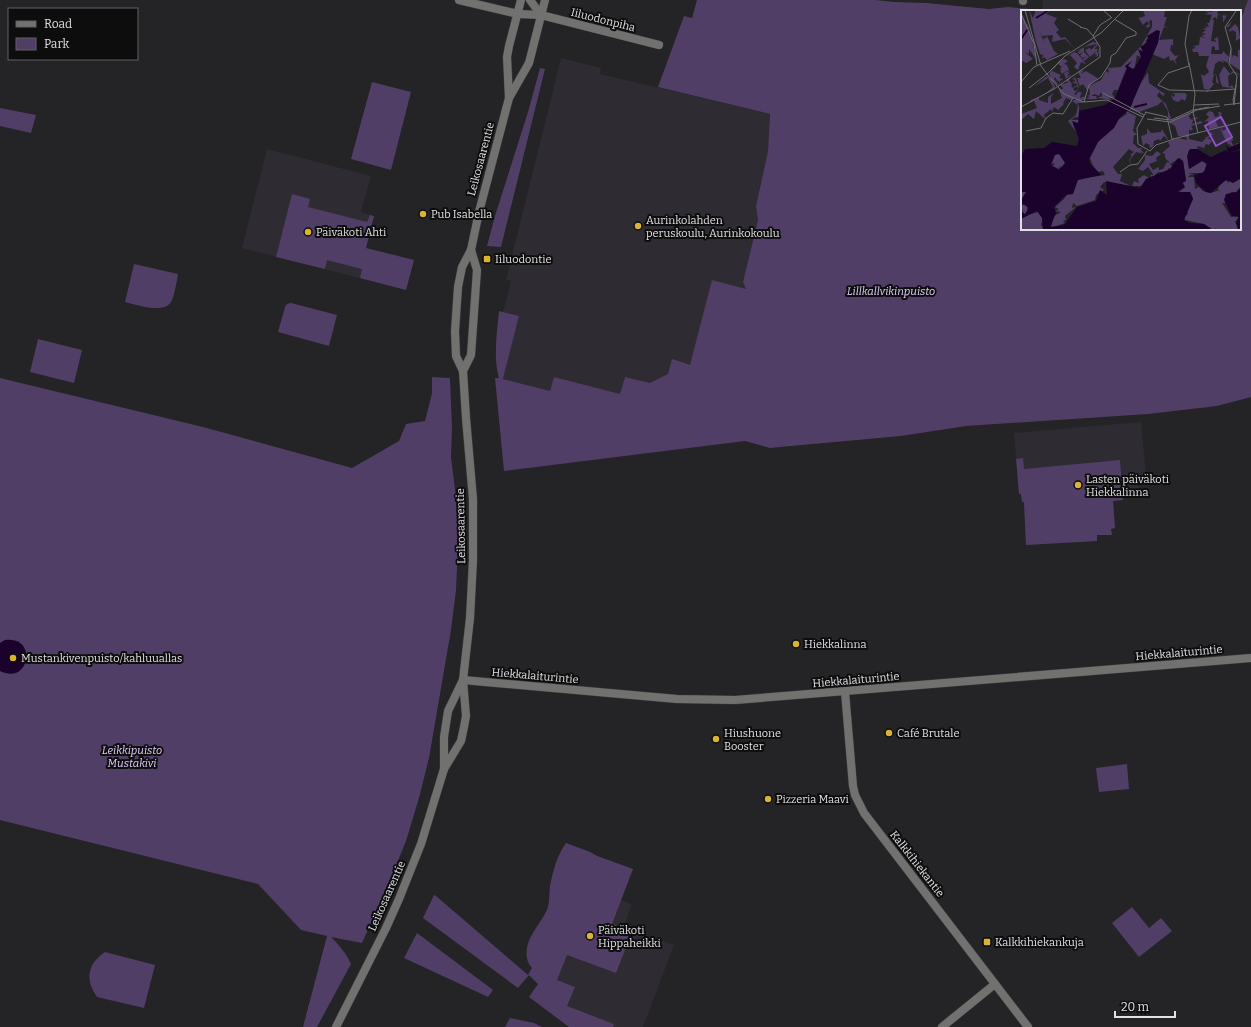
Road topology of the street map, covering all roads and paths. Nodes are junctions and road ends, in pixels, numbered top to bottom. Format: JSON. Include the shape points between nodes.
{"nodes":[{"id":1,"x":459,"y":0,"type":"edge"},
{"id":2,"x":522,"y":0,"type":"edge"},
{"id":3,"x":530,"y":0,"type":"edge"},
{"id":4,"x":545,"y":0,"type":"edge"},
{"id":5,"x":518,"y":14,"type":"junction"},
{"id":6,"x":542,"y":15,"type":"junction"},
{"id":7,"x":659,"y":45,"type":"dead end"},
{"id":8,"x":509,"y":98,"type":"junction"},
{"id":9,"x":471,"y":250,"type":"junction"},
{"id":10,"x":463,"y":371,"type":"junction"},
{"id":11,"x":1251,"y":658,"type":"edge"},
{"id":12,"x":463,"y":680,"type":"junction"},
{"id":13,"x":846,"y":692,"type":"junction"},
{"id":14,"x":444,"y":769,"type":"junction"},
{"id":15,"x":995,"y":984,"type":"junction"},
{"id":16,"x":336,"y":1027,"type":"edge"},
{"id":17,"x":942,"y":1027,"type":"edge"},
{"id":18,"x":1028,"y":1027,"type":"edge"}],
"edges":[{"from":1,"to":5,"type":"street"},
{"from":2,"to":5,"type":"street","name":"Leikosaarentie"},
{"from":3,"to":6,"type":"street"},
{"from":4,"to":6,"type":"street","name":"Leikosaarentie"},
{"from":5,"to":6,"type":"street"},
{"from":5,"to":8,"type":"street","name":"Leikosaarentie","via":[[507,57]]},
{"from":6,"to":7,"type":"street","name":"Iiluodonpiha"},
{"from":6,"to":8,"type":"street","name":"Leikosaarentie","via":[[529,63]]},
{"from":8,"to":9,"type":"street","name":"Leikosaarentie"},
{"from":9,"to":10,"type":"street","name":"Leikosaarentie","via":[[477,270],[471,355]]},
{"from":9,"to":10,"type":"street","name":"Leikosaarentie","via":[[462,267],[456,309],[456,356]]},
{"from":10,"to":12,"type":"street","name":"Leikosaarentie","via":[[473,499],[470,618]]},
{"from":11,"to":13,"type":"street","name":"Hiekkalaiturintie"},
{"from":12,"to":13,"type":"street","name":"Hiekkalaiturintie","via":[[708,700],[762,699]]},
{"from":12,"to":14,"type":"street","name":"Leikosaarentie","via":[[448,711],[444,737]]},
{"from":12,"to":14,"type":"street","name":"Leikosaarentie","via":[[466,716],[464,727],[461,741]]},
{"from":13,"to":15,"type":"street","name":"Kalkkihiekantie","via":[[853,786],[859,804]]},
{"from":14,"to":16,"type":"street","name":"Leikosaarentie","via":[[421,844],[399,899]]},
{"from":15,"to":17,"type":"street"},
{"from":15,"to":18,"type":"street","name":"Kalkkihiekantie"}]}
